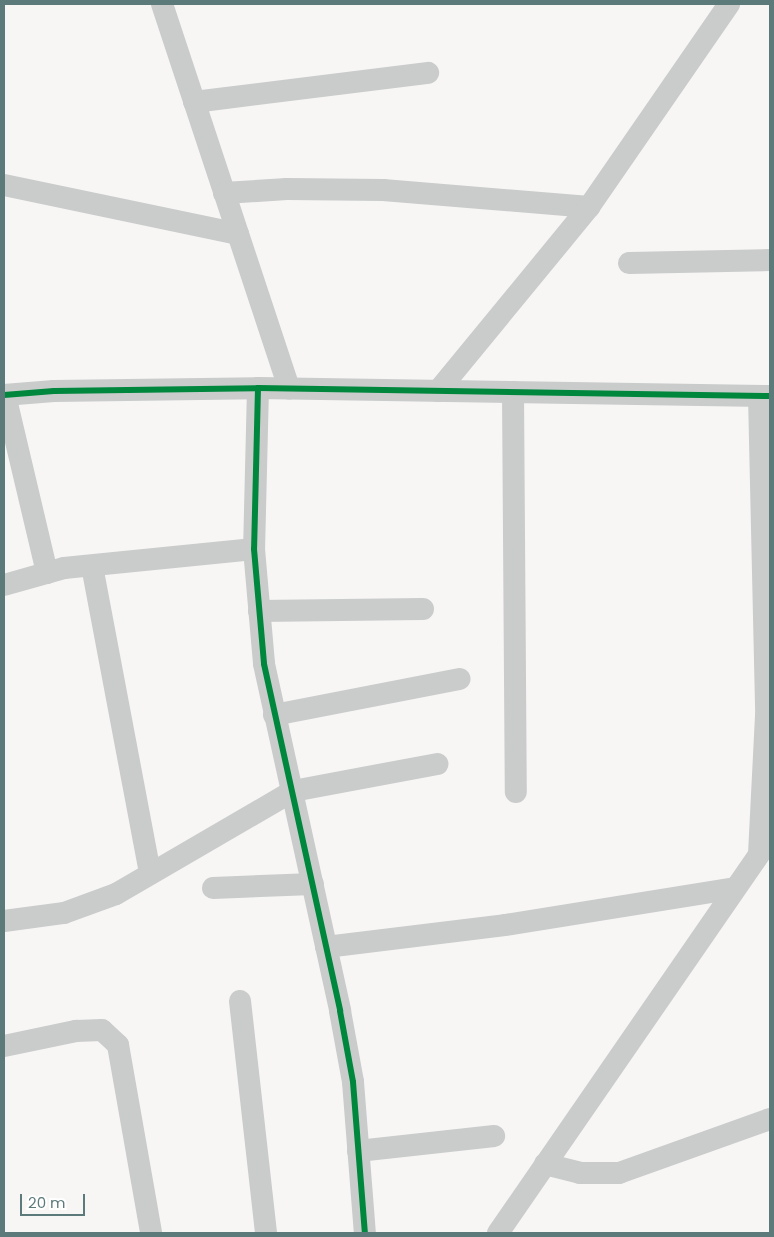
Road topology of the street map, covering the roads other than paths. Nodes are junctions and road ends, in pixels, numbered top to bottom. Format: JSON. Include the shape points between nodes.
{"nodes":[{"id":1,"x":162,"y":4,"type":"edge"},
{"id":2,"x":729,"y":4,"type":"edge"},
{"id":3,"x":428,"y":73,"type":"dead end"},
{"id":4,"x":194,"y":102,"type":"junction"},
{"id":5,"x":4,"y":185,"type":"edge"},
{"id":6,"x":224,"y":193,"type":"junction"},
{"id":7,"x":589,"y":207,"type":"junction"},
{"id":8,"x":238,"y":234,"type":"junction"},
{"id":9,"x":770,"y":260,"type":"edge"},
{"id":10,"x":629,"y":264,"type":"dead end"},
{"id":11,"x":258,"y":388,"type":"junction"},
{"id":12,"x":289,"y":389,"type":"junction"},
{"id":13,"x":438,"y":392,"type":"junction"},
{"id":14,"x":513,"y":392,"type":"junction"},
{"id":15,"x":5,"y":395,"type":"edge"},
{"id":16,"x":765,"y":396,"type":"edge"},
{"id":17,"x":254,"y":549,"type":"junction"},
{"id":18,"x":92,"y":566,"type":"junction"},
{"id":19,"x":47,"y":573,"type":"junction"},
{"id":20,"x":4,"y":585,"type":"edge"},
{"id":21,"x":424,"y":609,"type":"dead end"},
{"id":22,"x":259,"y":612,"type":"junction"},
{"id":23,"x":460,"y":679,"type":"dead end"},
{"id":24,"x":274,"y":715,"type":"junction"},
{"id":25,"x":437,"y":764,"type":"dead end"},
{"id":26,"x":292,"y":791,"type":"junction"},
{"id":27,"x":516,"y":792,"type":"dead end"},
{"id":28,"x":765,"y":845,"type":"edge"},
{"id":29,"x":150,"y":874,"type":"junction"},
{"id":30,"x":313,"y":884,"type":"junction"},
{"id":31,"x":213,"y":888,"type":"dead end"},
{"id":32,"x":735,"y":888,"type":"junction"},
{"id":33,"x":4,"y":921,"type":"edge"},
{"id":34,"x":326,"y":947,"type":"junction"},
{"id":35,"x":240,"y":1001,"type":"dead end"},
{"id":36,"x":4,"y":1046,"type":"edge"},
{"id":37,"x":770,"y":1119,"type":"edge"},
{"id":38,"x":494,"y":1136,"type":"dead end"},
{"id":39,"x":358,"y":1151,"type":"junction"},
{"id":40,"x":545,"y":1164,"type":"junction"},
{"id":41,"x":151,"y":1233,"type":"edge"},
{"id":42,"x":266,"y":1233,"type":"edge"},
{"id":43,"x":365,"y":1233,"type":"edge"},
{"id":44,"x":498,"y":1233,"type":"edge"}],
"edges":[{"from":1,"to":4,"type":"street"},
{"from":2,"to":7,"type":"street"},
{"from":3,"to":4,"type":"street"},
{"from":4,"to":6,"type":"street"},
{"from":5,"to":8,"type":"street"},
{"from":6,"to":7,"type":"street","via":[[287,189],[383,190]]},
{"from":6,"to":8,"type":"street"},
{"from":7,"to":13,"type":"street","via":[[534,279]]},
{"from":8,"to":12,"type":"street"},
{"from":9,"to":10,"type":"street"},
{"from":11,"to":12,"type":"street"},
{"from":11,"to":15,"type":"street","via":[[54,391]]},
{"from":11,"to":17,"type":"street"},
{"from":12,"to":13,"type":"street"},
{"from":13,"to":14,"type":"street"},
{"from":14,"to":16,"type":"street"},
{"from":14,"to":27,"type":"street"},
{"from":15,"to":19,"type":"street"},
{"from":16,"to":28,"type":"street"},
{"from":17,"to":18,"type":"street"},
{"from":17,"to":22,"type":"street"},
{"from":18,"to":19,"type":"street"},
{"from":18,"to":29,"type":"street"},
{"from":19,"to":20,"type":"street"},
{"from":21,"to":22,"type":"street"},
{"from":22,"to":24,"type":"street"},
{"from":23,"to":24,"type":"street"},
{"from":24,"to":26,"type":"street"},
{"from":25,"to":26,"type":"street"},
{"from":26,"to":29,"type":"street"},
{"from":26,"to":30,"type":"street"},
{"from":28,"to":32,"type":"street"},
{"from":29,"to":33,"type":"street","via":[[89,905],[30,919]]},
{"from":30,"to":31,"type":"street"},
{"from":30,"to":34,"type":"street"},
{"from":32,"to":34,"type":"street","via":[[505,925]]},
{"from":32,"to":40,"type":"street"},
{"from":34,"to":39,"type":"street","via":[[353,1082]]},
{"from":35,"to":42,"type":"street"},
{"from":36,"to":41,"type":"street","via":[[102,1030],[118,1045]]},
{"from":37,"to":40,"type":"street","via":[[619,1173],[580,1173]]},
{"from":38,"to":39,"type":"street"},
{"from":39,"to":43,"type":"street"},
{"from":40,"to":44,"type":"street"}]}
